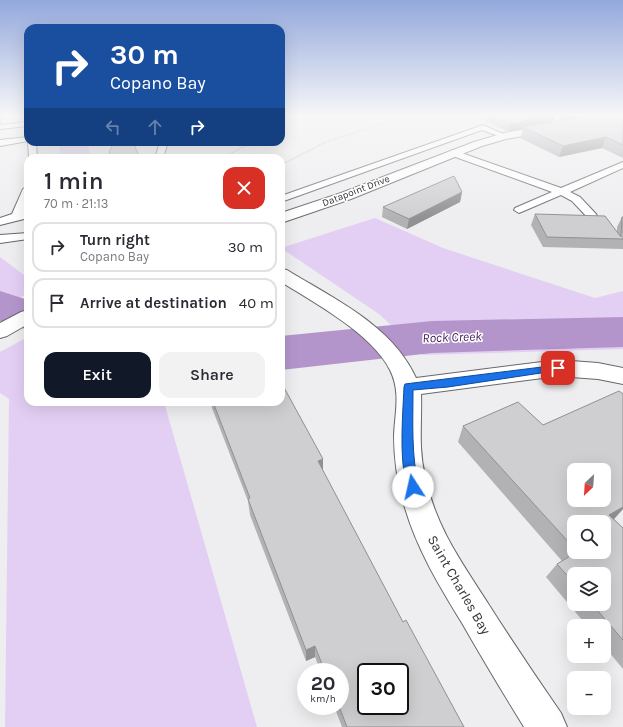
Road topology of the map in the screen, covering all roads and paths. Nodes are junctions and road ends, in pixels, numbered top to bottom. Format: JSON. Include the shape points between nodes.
{"nodes":[{"id":1,"x":313,"y":150,"type":"edge"},
{"id":2,"x":419,"y":150,"type":"edge"},
{"id":3,"x":462,"y":150,"type":"edge"},
{"id":4,"x":453,"y":153,"type":"junction"},
{"id":5,"x":285,"y":164,"type":"edge"},
{"id":6,"x":623,"y":166,"type":"edge"},
{"id":7,"x":346,"y":177,"type":"junction"},
{"id":8,"x":369,"y":186,"type":"junction"},
{"id":9,"x":562,"y":192,"type":"junction"},
{"id":10,"x":285,"y":198,"type":"edge"},
{"id":11,"x":519,"y":210,"type":"dead end"},
{"id":12,"x":285,"y":214,"type":"edge"},
{"id":13,"x":22,"y":216,"type":"edge"},
{"id":14,"x":592,"y":216,"type":"edge"},
{"id":15,"x":0,"y":222,"type":"edge"},
{"id":16,"x":24,"y":237,"type":"edge"},
{"id":17,"x":0,"y":239,"type":"edge"},
{"id":18,"x":285,"y":277,"type":"edge"},
{"id":19,"x":24,"y":318,"type":"edge"},
{"id":20,"x":0,"y":331,"type":"edge"},
{"id":21,"x":623,"y":376,"type":"edge"},
{"id":22,"x":408,"y":387,"type":"junction"},
{"id":23,"x":547,"y":727,"type":"edge"}],
"edges":[{"from":1,"to":5,"type":"path"},
{"from":2,"to":7,"type":"lane"},
{"from":3,"to":4,"type":"street","name":"Datapoint Drive"},
{"from":4,"to":8,"type":"street","name":"Datapoint Drive"},
{"from":4,"to":9,"type":"lane"},
{"from":6,"to":9,"type":"lane"},
{"from":7,"to":8,"type":"lane"},
{"from":7,"to":10,"type":"lane"},
{"from":8,"to":12,"type":"street","name":"Datapoint Drive"},
{"from":9,"to":11,"type":"lane"},
{"from":9,"to":14,"type":"lane","via":[[576,199]]},
{"from":13,"to":15,"type":"lane"},
{"from":16,"to":17,"type":"lane"},
{"from":18,"to":22,"type":"street","name":"Saint Charles Bay","via":[[351,318],[368,332],[394,356]]},
{"from":19,"to":20,"type":"street"},
{"from":21,"to":22,"type":"street","via":[[558,368]]},
{"from":22,"to":23,"type":"street","name":"Saint Charles Bay","via":[[407,435],[411,477],[418,507],[431,541]]}]}
